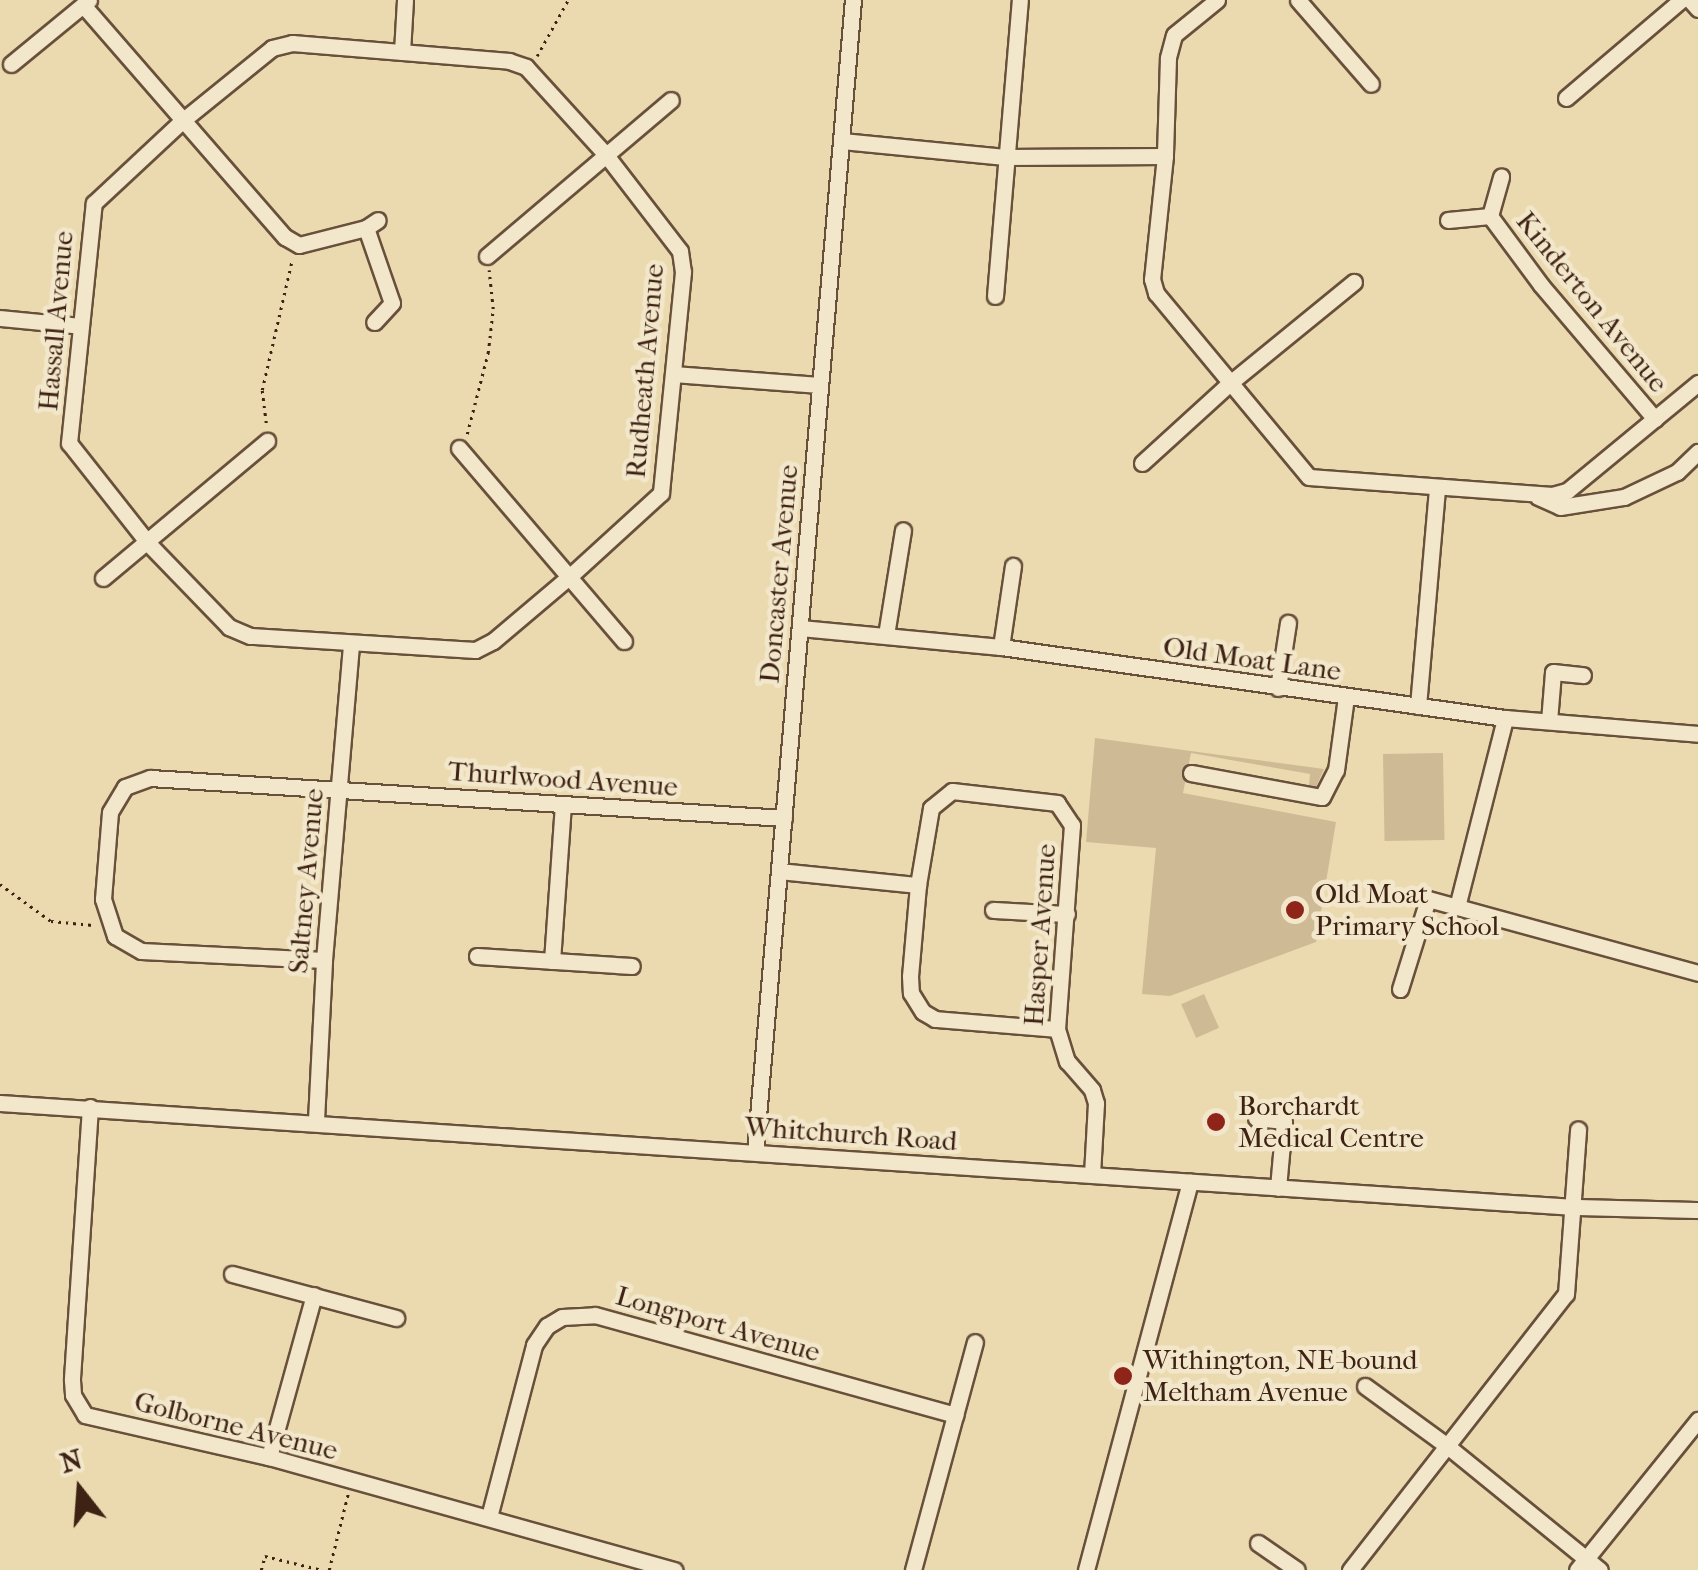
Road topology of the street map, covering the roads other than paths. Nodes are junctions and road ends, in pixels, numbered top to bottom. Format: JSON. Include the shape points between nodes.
{"nodes":[{"id":1,"x":406,"y":0,"type":"edge"},
{"id":2,"x":853,"y":0,"type":"edge"},
{"id":3,"x":1020,"y":0,"type":"edge"},
{"id":4,"x":1217,"y":0,"type":"edge"},
{"id":5,"x":1298,"y":0,"type":"edge"},
{"id":6,"x":1681,"y":0,"type":"edge"},
{"id":7,"x":1690,"y":0,"type":"edge"},
{"id":8,"x":86,"y":2,"type":"edge"},
{"id":9,"x":1698,"y":9,"type":"edge"},
{"id":10,"x":402,"y":52,"type":"junction"},
{"id":11,"x":11,"y":64,"type":"dead end"},
{"id":12,"x":1372,"y":84,"type":"dead end"},
{"id":13,"x":1566,"y":98,"type":"dead end"},
{"id":14,"x":671,"y":100,"type":"dead end"},
{"id":15,"x":182,"y":120,"type":"junction"},
{"id":16,"x":842,"y":141,"type":"junction"},
{"id":17,"x":606,"y":155,"type":"junction"},
{"id":18,"x":1166,"y":156,"type":"junction"},
{"id":19,"x":1006,"y":157,"type":"junction"},
{"id":20,"x":1500,"y":177,"type":"dead end"},
{"id":21,"x":1490,"y":216,"type":"junction"},
{"id":22,"x":1448,"y":220,"type":"dead end"},
{"id":23,"x":487,"y":256,"type":"road end"},
{"id":24,"x":1354,"y":282,"type":"dead end"},
{"id":25,"x":995,"y":296,"type":"dead end"},
{"id":26,"x":0,"y":318,"type":"edge"},
{"id":27,"x":374,"y":322,"type":"dead end"},
{"id":28,"x":82,"y":326,"type":"junction"},
{"id":29,"x":674,"y":374,"type":"junction"},
{"id":30,"x":1230,"y":382,"type":"junction"},
{"id":31,"x":1698,"y":383,"type":"edge"},
{"id":32,"x":819,"y":385,"type":"junction"},
{"id":33,"x":1655,"y":419,"type":"junction"},
{"id":34,"x":268,"y":441,"type":"road end"},
{"id":35,"x":459,"y":448,"type":"road end"},
{"id":36,"x":1698,"y":452,"type":"edge"},
{"id":37,"x":1142,"y":463,"type":"dead end"},
{"id":38,"x":1437,"y":488,"type":"junction"},
{"id":39,"x":1538,"y":497,"type":"junction"},
{"id":40,"x":903,"y":530,"type":"dead end"},
{"id":41,"x":148,"y":542,"type":"junction"},
{"id":42,"x":1013,"y":566,"type":"dead end"},
{"id":43,"x":570,"y":576,"type":"junction"},
{"id":44,"x":103,"y":578,"type":"dead end"},
{"id":45,"x":1288,"y":623,"type":"dead end"},
{"id":46,"x":800,"y":628,"type":"junction"},
{"id":47,"x":886,"y":635,"type":"junction"},
{"id":48,"x":624,"y":641,"type":"dead end"},
{"id":49,"x":351,"y":646,"type":"junction"},
{"id":50,"x":1000,"y":647,"type":"junction"},
{"id":51,"x":1583,"y":675,"type":"dead end"},
{"id":52,"x":1278,"y":688,"type":"junction"},
{"id":53,"x":1346,"y":697,"type":"junction"},
{"id":54,"x":1418,"y":706,"type":"junction"},
{"id":55,"x":1505,"y":718,"type":"junction"},
{"id":56,"x":1549,"y":721,"type":"junction"},
{"id":57,"x":1698,"y":734,"type":"edge"},
{"id":58,"x":1191,"y":773,"type":"dead end"},
{"id":59,"x":339,"y":790,"type":"junction"},
{"id":60,"x":563,"y":804,"type":"junction"},
{"id":61,"x":784,"y":818,"type":"junction"},
{"id":62,"x":780,"y":871,"type":"junction"},
{"id":63,"x":918,"y":885,"type":"junction"},
{"id":64,"x":1457,"y":907,"type":"junction"},
{"id":65,"x":993,"y":910,"type":"dead end"},
{"id":66,"x":1067,"y":914,"type":"junction"},
{"id":67,"x":477,"y":956,"type":"dead end"},
{"id":68,"x":324,"y":960,"type":"junction"},
{"id":69,"x":552,"y":961,"type":"junction"},
{"id":70,"x":632,"y":966,"type":"dead end"},
{"id":71,"x":1698,"y":974,"type":"edge"},
{"id":72,"x":1400,"y":989,"type":"dead end"},
{"id":73,"x":1058,"y":1030,"type":"junction"},
{"id":74,"x":0,"y":1103,"type":"edge"},
{"id":75,"x":90,"y":1107,"type":"junction"},
{"id":76,"x":1256,"y":1118,"type":"dead end"},
{"id":77,"x":316,"y":1120,"type":"junction"},
{"id":78,"x":1578,"y":1129,"type":"dead end"},
{"id":79,"x":756,"y":1152,"type":"junction"},
{"id":80,"x":1092,"y":1174,"type":"junction"},
{"id":81,"x":1190,"y":1182,"type":"junction"},
{"id":82,"x":1278,"y":1188,"type":"junction"},
{"id":83,"x":1574,"y":1207,"type":"junction"},
{"id":84,"x":1698,"y":1210,"type":"edge"},
{"id":85,"x":232,"y":1274,"type":"dead end"},
{"id":86,"x":314,"y":1296,"type":"junction"},
{"id":87,"x":396,"y":1318,"type":"dead end"},
{"id":88,"x":975,"y":1342,"type":"dead end"},
{"id":89,"x":1365,"y":1386,"type":"dead end"},
{"id":90,"x":955,"y":1415,"type":"junction"},
{"id":91,"x":1698,"y":1420,"type":"edge"},
{"id":92,"x":1446,"y":1445,"type":"junction"},
{"id":93,"x":269,"y":1457,"type":"junction"},
{"id":94,"x":489,"y":1517,"type":"junction"},
{"id":95,"x":1258,"y":1543,"type":"dead end"},
{"id":96,"x":1582,"y":1564,"type":"edge"},
{"id":97,"x":675,"y":1570,"type":"edge"},
{"id":98,"x":913,"y":1570,"type":"edge"},
{"id":99,"x":1086,"y":1570,"type":"edge"},
{"id":100,"x":1297,"y":1570,"type":"edge"},
{"id":101,"x":1350,"y":1570,"type":"edge"},
{"id":102,"x":1600,"y":1570,"type":"edge"}],
"edges":[{"from":1,"to":10,"type":"street"},
{"from":2,"to":16,"type":"street","name":"Doncaster Avenue"},
{"from":3,"to":19,"type":"street"},
{"from":4,"to":18,"type":"street","via":[[1174,35]]},
{"from":5,"to":12,"type":"street"},
{"from":6,"to":13,"type":"street"},
{"from":7,"to":9,"type":"street"},
{"from":8,"to":11,"type":"street"},
{"from":8,"to":15,"type":"street"},
{"from":10,"to":15,"type":"street","name":"Hassall Avenue","via":[[292,43],[272,48]]},
{"from":10,"to":17,"type":"street","name":"Rudheath Avenue","via":[[509,61],[530,70]]},
{"from":14,"to":17,"type":"street"},
{"from":15,"to":27,"type":"street","via":[[299,245],[372,224],[392,303]]},
{"from":15,"to":28,"type":"street","name":"Hassall Avenue","via":[[94,204]]},
{"from":16,"to":19,"type":"street"},
{"from":16,"to":32,"type":"street","name":"Doncaster Avenue"},
{"from":17,"to":23,"type":"street"},
{"from":17,"to":29,"type":"street","name":"Rudheath Avenue","via":[[680,251]]},
{"from":18,"to":19,"type":"street"},
{"from":18,"to":30,"type":"street","via":[[1152,279],[1156,293]]},
{"from":19,"to":25,"type":"street"},
{"from":20,"to":21,"type":"street"},
{"from":21,"to":22,"type":"street"},
{"from":21,"to":33,"type":"street","name":"Kinderton Avenue"},
{"from":24,"to":30,"type":"street"},
{"from":26,"to":28,"type":"street"},
{"from":28,"to":41,"type":"street","name":"Hassall Avenue","via":[[69,444]]},
{"from":29,"to":32,"type":"street"},
{"from":29,"to":43,"type":"street","name":"Rudheath Avenue","via":[[661,493]]},
{"from":30,"to":37,"type":"street"},
{"from":30,"to":38,"type":"street","via":[[1310,477]]},
{"from":31,"to":33,"type":"street"},
{"from":32,"to":46,"type":"street","name":"Doncaster Avenue"},
{"from":33,"to":39,"type":"street","via":[[1567,491]]},
{"from":34,"to":41,"type":"street"},
{"from":35,"to":43,"type":"street"},
{"from":36,"to":39,"type":"street","via":[[1677,472],[1624,497],[1560,508]]},
{"from":38,"to":39,"type":"street"},
{"from":38,"to":54,"type":"street"},
{"from":40,"to":47,"type":"street"},
{"from":41,"to":44,"type":"street"},
{"from":41,"to":49,"type":"street","name":"Hassall Avenue","via":[[228,627],[250,636]]},
{"from":42,"to":50,"type":"street"},
{"from":43,"to":48,"type":"street"},
{"from":43,"to":49,"type":"street","name":"Rudheath Avenue","via":[[475,650]]},
{"from":45,"to":52,"type":"street","name":"Old Moat Lane"},
{"from":46,"to":47,"type":"street","name":"Old Moat Lane"},
{"from":46,"to":61,"type":"street","name":"Doncaster Avenue"},
{"from":47,"to":50,"type":"street","name":"Old Moat Lane"},
{"from":49,"to":59,"type":"street","name":"Saltney Avenue"},
{"from":50,"to":52,"type":"street","name":"Old Moat Lane"},
{"from":51,"to":56,"type":"street","via":[[1552,672]]},
{"from":52,"to":53,"type":"street","name":"Old Moat Lane"},
{"from":53,"to":54,"type":"street","name":"Old Moat Lane"},
{"from":53,"to":58,"type":"street","via":[[1336,770],[1322,797]]},
{"from":54,"to":55,"type":"street","name":"Old Moat Lane"},
{"from":55,"to":56,"type":"street","name":"Old Moat Lane"},
{"from":55,"to":64,"type":"street"},
{"from":56,"to":57,"type":"street","name":"Old Moat Lane"},
{"from":59,"to":60,"type":"street","name":"Thurlwood Avenue"},
{"from":59,"to":68,"type":"street","name":"Saltney Avenue"},
{"from":59,"to":68,"type":"street","name":"Thurlwood Avenue","via":[[150,778],[125,787],[110,812],[103,899],[115,936],[141,951]]},
{"from":60,"to":61,"type":"street","name":"Thurlwood Avenue"},
{"from":60,"to":69,"type":"street"},
{"from":61,"to":62,"type":"street","name":"Doncaster Avenue"},
{"from":62,"to":63,"type":"street"},
{"from":62,"to":79,"type":"street","name":"Doncaster Avenue"},
{"from":63,"to":66,"type":"street","name":"Hasper Avenue","via":[[932,808],[952,790],[1057,803],[1072,824]]},
{"from":63,"to":73,"type":"street","name":"Hasper Avenue","via":[[910,976],[922,1012],[935,1019]]},
{"from":64,"to":71,"type":"street"},
{"from":64,"to":72,"type":"street","via":[[1428,899]]},
{"from":65,"to":66,"type":"street"},
{"from":66,"to":73,"type":"street","name":"Hasper Avenue"},
{"from":67,"to":69,"type":"street"},
{"from":68,"to":77,"type":"street","name":"Saltney Avenue"},
{"from":69,"to":70,"type":"street"},
{"from":73,"to":80,"type":"street","name":"Hasper Avenue","via":[[1068,1061],[1096,1103]]},
{"from":74,"to":75,"type":"street","name":"Whitchurch Road"},
{"from":75,"to":77,"type":"street","name":"Whitchurch Road"},
{"from":75,"to":93,"type":"street","name":"Golborne Avenue","via":[[72,1380],[78,1407],[84,1415]]},
{"from":76,"to":82,"type":"street","via":[[1284,1121]]},
{"from":77,"to":79,"type":"street","name":"Whitchurch Road"},
{"from":78,"to":83,"type":"street"},
{"from":79,"to":80,"type":"street","name":"Whitchurch Road"},
{"from":80,"to":81,"type":"street","name":"Whitchurch Road"},
{"from":81,"to":82,"type":"street","name":"Whitchurch Road"},
{"from":81,"to":99,"type":"street"},
{"from":82,"to":83,"type":"street","name":"Whitchurch Road"},
{"from":83,"to":84,"type":"street","name":"Whitchurch Road"},
{"from":83,"to":92,"type":"street","via":[[1566,1294]]},
{"from":85,"to":86,"type":"street"},
{"from":86,"to":87,"type":"street"},
{"from":86,"to":93,"type":"street"},
{"from":88,"to":90,"type":"street"},
{"from":89,"to":92,"type":"street"},
{"from":90,"to":94,"type":"street","name":"Longport Avenue","via":[[574,1315],[547,1326],[534,1344]]},
{"from":90,"to":98,"type":"street"},
{"from":91,"to":96,"type":"street"},
{"from":92,"to":96,"type":"street"},
{"from":92,"to":101,"type":"street"},
{"from":93,"to":94,"type":"street","name":"Golborne Avenue"},
{"from":94,"to":97,"type":"street","name":"Golborne Avenue"},
{"from":95,"to":100,"type":"street"},
{"from":96,"to":102,"type":"street"}]}
